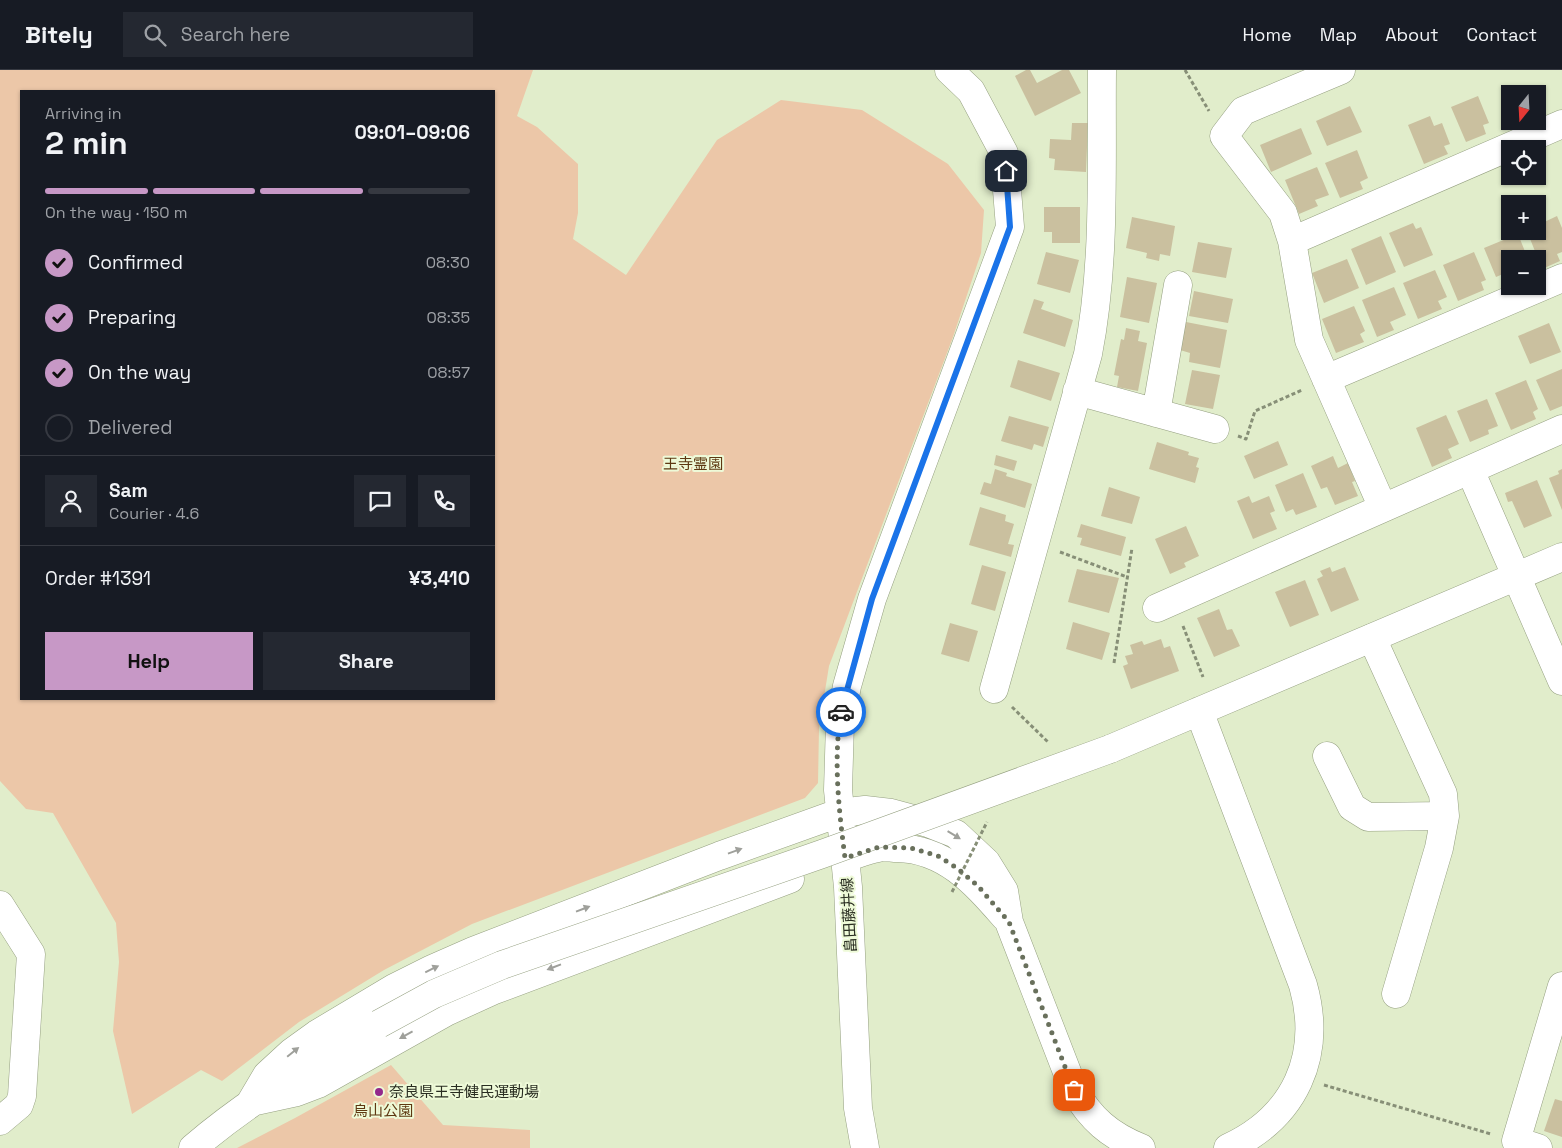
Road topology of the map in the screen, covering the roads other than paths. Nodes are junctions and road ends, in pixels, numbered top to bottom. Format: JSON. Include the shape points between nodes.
{"nodes":[{"id":1,"x":949,"y":70,"type":"edge"},
{"id":2,"x":1102,"y":70,"type":"edge"},
{"id":3,"x":1341,"y":70,"type":"edge"},
{"id":4,"x":1562,"y":124,"type":"edge"},
{"id":5,"x":1292,"y":240,"type":"junction"},
{"id":6,"x":1562,"y":278,"type":"edge"},
{"id":7,"x":1178,"y":285,"type":"dead end"},
{"id":8,"x":1326,"y":379,"type":"junction"},
{"id":9,"x":1077,"y":391,"type":"junction"},
{"id":10,"x":1156,"y":413,"type":"junction"},
{"id":11,"x":1215,"y":429,"type":"dead end"},
{"id":12,"x":1562,"y":429,"type":"edge"},
{"id":13,"x":1470,"y":470,"type":"junction"},
{"id":14,"x":1383,"y":508,"type":"junction"},
{"id":15,"x":1562,"y":557,"type":"edge"},
{"id":16,"x":1517,"y":576,"type":"junction"},
{"id":17,"x":1165,"y":604,"type":"road end"},
{"id":18,"x":1372,"y":638,"type":"junction"},
{"id":19,"x":1562,"y":681,"type":"edge"},
{"id":20,"x":994,"y":689,"type":"road end"},
{"id":21,"x":1199,"y":711,"type":"junction"},
{"id":22,"x":1327,"y":756,"type":"dead end"},
{"id":23,"x":840,"y":813,"type":"junction"},
{"id":24,"x":1445,"y":816,"type":"junction"},
{"id":25,"x":845,"y":858,"type":"junction"},
{"id":26,"x":4,"y":920,"type":"edge"},
{"id":27,"x":1009,"y":922,"type":"junction"},
{"id":28,"x":1562,"y":986,"type":"edge"},
{"id":29,"x":1396,"y":994,"type":"dead end"},
{"id":30,"x":251,"y":1102,"type":"junction"},
{"id":31,"x":0,"y":1121,"type":"edge"},
{"id":32,"x":1527,"y":1145,"type":"edge"},
{"id":33,"x":193,"y":1148,"type":"edge"},
{"id":34,"x":863,"y":1148,"type":"edge"},
{"id":35,"x":1141,"y":1148,"type":"edge"},
{"id":36,"x":1228,"y":1148,"type":"edge"}],
"edges":[{"from":1,"to":23,"type":"street","name":"畠田藤井線","via":[[971,91],[1004,153],[1010,227],[872,599],[840,723],[837,766]]},
{"from":2,"to":9,"type":"street","via":[[1096,314]]},
{"from":3,"to":5,"type":"street","via":[[1243,111],[1224,136],[1283,213]]},
{"from":4,"to":5,"type":"street"},
{"from":5,"to":8,"type":"street","via":[[1309,340]]},
{"from":6,"to":8,"type":"street"},
{"from":7,"to":10,"type":"street"},
{"from":8,"to":14,"type":"street"},
{"from":9,"to":10,"type":"street"},
{"from":9,"to":20,"type":"street"},
{"from":10,"to":11,"type":"street"},
{"from":12,"to":13,"type":"street"},
{"from":13,"to":14,"type":"street"},
{"from":13,"to":16,"type":"street"},
{"from":14,"to":17,"type":"street"},
{"from":15,"to":16,"type":"street"},
{"from":16,"to":18,"type":"street"},
{"from":16,"to":19,"type":"street"},
{"from":18,"to":21,"type":"street"},
{"from":18,"to":24,"type":"street","via":[[1444,794]]},
{"from":21,"to":30,"type":"street","bridge":true,"via":[[1110,748],[822,854],[502,965],[434,994],[379,1024]]},
{"from":21,"to":36,"type":"street","via":[[1303,986],[1311,1021],[1303,1071],[1283,1108],[1257,1131]]},
{"from":22,"to":24,"type":"street","via":[[1352,807],[1368,817]]},
{"from":23,"to":25,"type":"street","name":"畠田藤井線"},
{"from":23,"to":27,"type":"street","one_way":true,"via":[[865,810],[891,813],[928,822],[956,834],[986,862],[1004,890]]},
{"from":30,"to":23,"type":"street","one_way":true,"via":[[267,1075],[292,1052],[394,988],[491,944]]},
{"from":24,"to":29,"type":"street","via":[[1439,848]]},
{"from":25,"to":27,"type":"street","via":[[879,847],[911,848],[938,856],[978,886]]},
{"from":25,"to":30,"type":"street","one_way":true,"via":[[492,991],[446,1012],[318,1084]]},
{"from":25,"to":34,"type":"street","name":"畠田藤井線","via":[[858,1108]]},
{"from":26,"to":31,"type":"street","via":[[31,954],[22,1096],[19,1104]]},
{"from":27,"to":35,"type":"street","via":[[1064,1068],[1082,1104],[1099,1124]]},
{"from":28,"to":32,"type":"street"},
{"from":30,"to":33,"type":"street"}]}
